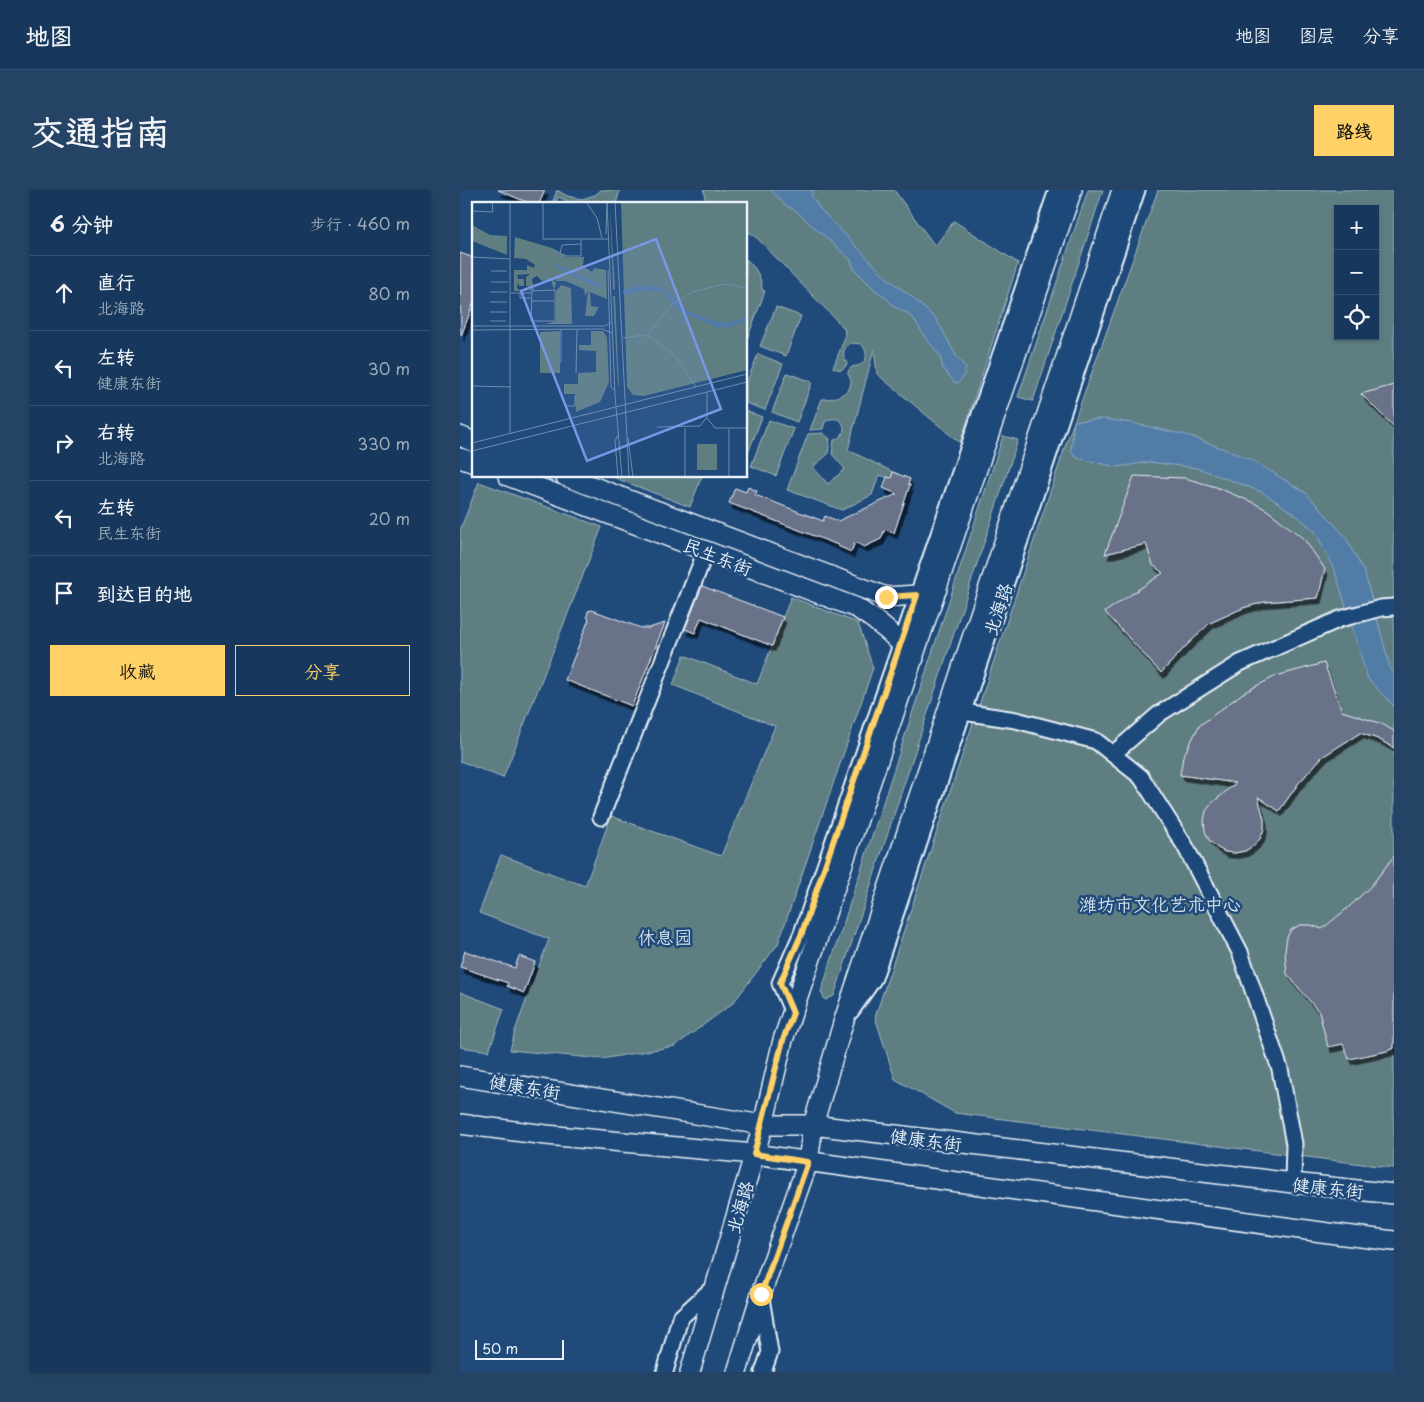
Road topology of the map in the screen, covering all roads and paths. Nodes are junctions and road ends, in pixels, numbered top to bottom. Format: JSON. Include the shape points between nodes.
{"nodes":[{"id":1,"x":1057,"y":190,"type":"edge"},
{"id":2,"x":1072,"y":190,"type":"edge"},
{"id":3,"x":1122,"y":190,"type":"edge"},
{"id":4,"x":1137,"y":190,"type":"edge"},
{"id":5,"x":1015,"y":335,"type":"junction"},
{"id":6,"x":460,"y":436,"type":"edge"},
{"id":7,"x":472,"y":441,"type":"edge"},
{"id":8,"x":460,"y":458,"type":"edge"},
{"id":9,"x":472,"y":462,"type":"edge"},
{"id":10,"x":513,"y":478,"type":"edge"},
{"id":11,"x":570,"y":478,"type":"edge"},
{"id":12,"x":706,"y":551,"type":"junction"},
{"id":13,"x":937,"y":589,"type":"junction"},
{"id":14,"x":917,"y":595,"type":"junction"},
{"id":15,"x":1387,"y":608,"type":"edge"},
{"id":16,"x":901,"y":642,"type":"junction"},
{"id":17,"x":914,"y":658,"type":"junction"},
{"id":18,"x":963,"y":712,"type":"junction"},
{"id":19,"x":1113,"y":754,"type":"junction"},
{"id":20,"x":936,"y":768,"type":"junction"},
{"id":21,"x":601,"y":817,"type":"dead end"},
{"id":22,"x":810,"y":936,"type":"junction"},
{"id":23,"x":460,"y":1076,"type":"edge"},
{"id":24,"x":460,"y":1124,"type":"edge"},
{"id":25,"x":763,"y":1125,"type":"junction"},
{"id":26,"x":812,"y":1126,"type":"junction"},
{"id":27,"x":754,"y":1154,"type":"junction"},
{"id":28,"x":808,"y":1162,"type":"junction"},
{"id":29,"x":1293,"y":1183,"type":"junction"},
{"id":30,"x":1394,"y":1194,"type":"edge"},
{"id":31,"x":1394,"y":1241,"type":"edge"},
{"id":32,"x":716,"y":1285,"type":"junction"},
{"id":33,"x":761,"y":1294,"type":"junction"},
{"id":34,"x":664,"y":1372,"type":"edge"},
{"id":35,"x":690,"y":1372,"type":"edge"},
{"id":36,"x":737,"y":1372,"type":"edge"},
{"id":37,"x":763,"y":1372,"type":"edge"}],
"edges":[{"from":1,"to":5,"type":"street","name":"北海路"},
{"from":2,"to":5,"type":"main road","name":"北海路"},
{"from":3,"to":20,"type":"main road","name":"北海路"},
{"from":4,"to":18,"type":"street","name":"北海路"},
{"from":5,"to":13,"type":"main road","name":"北海路"},
{"from":5,"to":14,"type":"street","name":"北海路"},
{"from":6,"to":7,"type":"main road"},
{"from":8,"to":9,"type":"main road"},
{"from":10,"to":12,"type":"main road","name":"民生东街"},
{"from":11,"to":14,"type":"main road","name":"民生东街","via":[[886,597]]},
{"from":12,"to":16,"type":"main road","name":"民生东街","via":[[857,608]]},
{"from":12,"to":21,"type":"street"},
{"from":13,"to":14,"type":"main road","name":"民生东街"},
{"from":13,"to":17,"type":"main road","name":"北海路"},
{"from":14,"to":16,"type":"street","name":"北海路"},
{"from":15,"to":19,"type":"street","via":[[1340,619],[1240,663],[1159,714]]},
{"from":16,"to":17,"type":"main road","name":"民生东街"},
{"from":16,"to":22,"type":"street","name":"北海路"},
{"from":17,"to":22,"type":"main road","name":"北海路"},
{"from":18,"to":19,"type":"street","via":[[1016,720],[1096,741]]},
{"from":18,"to":20,"type":"street","name":"北海路"},
{"from":19,"to":29,"type":"street","via":[[1141,777],[1185,846],[1240,952],[1280,1069],[1294,1144]]},
{"from":20,"to":26,"type":"main road","name":"北海路","via":[[877,945],[844,1020]]},
{"from":22,"to":25,"type":"main road","name":"北海路"},
{"from":23,"to":25,"type":"main road","name":"健康东街"},
{"from":24,"to":27,"type":"main road"},
{"from":25,"to":26,"type":"main road","name":"健康东街"},
{"from":25,"to":27,"type":"main road","name":"北海路"},
{"from":26,"to":28,"type":"main road","name":"北海路"},
{"from":26,"to":29,"type":"main road","name":"健康东街"},
{"from":27,"to":28,"type":"main road"},
{"from":27,"to":32,"type":"main road","name":"北海路"},
{"from":28,"to":31,"type":"main road"},
{"from":28,"to":33,"type":"main road","name":"北海路"},
{"from":29,"to":30,"type":"main road","name":"健康东街"},
{"from":32,"to":34,"type":"street","via":[[680,1318]]},
{"from":32,"to":35,"type":"main road","name":"北海路"},
{"from":33,"to":36,"type":"main road","name":"北海路"},
{"from":33,"to":37,"type":"street","via":[[770,1352]]}]}
